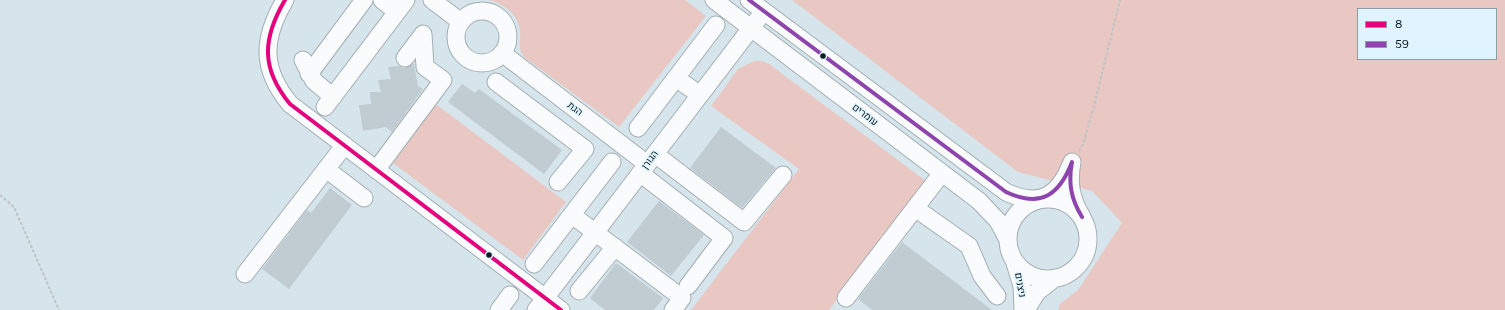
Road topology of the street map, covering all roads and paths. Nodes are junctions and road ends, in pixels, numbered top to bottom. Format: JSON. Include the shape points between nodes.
{"nodes":[{"id":1,"x":285,"y":0,"type":"edge"},
{"id":2,"x":364,"y":0,"type":"edge"},
{"id":3,"x":382,"y":0,"type":"edge"},
{"id":4,"x":432,"y":0,"type":"edge"},
{"id":5,"x":714,"y":0,"type":"edge"},
{"id":6,"x":749,"y":0,"type":"edge"},
{"id":7,"x":1120,"y":0,"type":"edge"},
{"id":8,"x":402,"y":6,"type":"edge"},
{"id":9,"x":764,"y":11,"type":"junction"},
{"id":10,"x":461,"y":22,"type":"junction"},
{"id":11,"x":716,"y":25,"type":"dead end"},
{"id":12,"x":751,"y":28,"type":"junction"},
{"id":13,"x":502,"y":53,"type":"junction"},
{"id":14,"x":405,"y":58,"type":"dead end"},
{"id":15,"x":676,"y":78,"type":"junction"},
{"id":16,"x":496,"y":82,"type":"dead end"},
{"id":17,"x":700,"y":95,"type":"junction"},
{"id":18,"x":568,"y":104,"type":"junction"},
{"id":19,"x":552,"y":124,"type":"junction"},
{"id":20,"x":638,"y":128,"type":"dead end"},
{"id":21,"x":344,"y":146,"type":"junction"},
{"id":22,"x":612,"y":162,"type":"dead end"},
{"id":23,"x":1072,"y":162,"type":"junction"},
{"id":24,"x":647,"y":164,"type":"junction"},
{"id":25,"x":326,"y":169,"type":"junction"},
{"id":26,"x":376,"y":170,"type":"junction"},
{"id":27,"x":942,"y":173,"type":"junction"},
{"id":28,"x":783,"y":175,"type":"dead end"},
{"id":29,"x":558,"y":182,"type":"dead end"},
{"id":30,"x":0,"y":196,"type":"edge"},
{"id":31,"x":364,"y":198,"type":"dead end"},
{"id":32,"x":1040,"y":199,"type":"junction"},
{"id":33,"x":915,"y":208,"type":"junction"},
{"id":34,"x":572,"y":215,"type":"junction"},
{"id":35,"x":1082,"y":217,"type":"junction"},
{"id":36,"x":595,"y":232,"type":"junction"},
{"id":37,"x":1007,"y":238,"type":"junction"},
{"id":38,"x":615,"y":247,"type":"junction"},
{"id":39,"x":1014,"y":261,"type":"junction"},
{"id":40,"x":534,"y":264,"type":"dead end"},
{"id":41,"x":245,"y":274,"type":"dead end"},
{"id":42,"x":1056,"y":278,"type":"junction"},
{"id":43,"x":688,"y":286,"type":"dead end"},
{"id":44,"x":579,"y":290,"type":"dead end"},
{"id":45,"x":510,"y":295,"type":"dead end"},
{"id":46,"x":997,"y":296,"type":"dead end"},
{"id":47,"x":846,"y":298,"type":"dead end"},
{"id":48,"x":540,"y":304,"type":"edge"},
{"id":49,"x":60,"y":310,"type":"edge"},
{"id":50,"x":499,"y":310,"type":"edge"},
{"id":51,"x":561,"y":310,"type":"edge"},
{"id":52,"x":673,"y":310,"type":"edge"},
{"id":53,"x":1024,"y":310,"type":"edge"}],
"edges":[{"from":1,"to":21,"type":"street","via":[[275,16],[267,48],[268,64],[273,78],[290,104]]},
{"from":2,"to":8,"type":"street","via":[[306,67],[329,102]]},
{"from":3,"to":8,"type":"street"},
{"from":4,"to":10,"type":"street"},
{"from":5,"to":12,"type":"street","name":"עומרים"},
{"from":6,"to":9,"type":"street"},
{"from":7,"to":23,"type":"path","via":[[1083,144]]},
{"from":9,"to":12,"type":"street","name":"הגורן"},
{"from":9,"to":32,"type":"street","via":[[999,188],[1016,197]]},
{"from":10,"to":13,"type":"street","via":[[456,42],[467,58],[487,62],[497,59]]},
{"from":10,"to":13,"type":"street","via":[[477,11],[497,16],[508,32],[508,42]]},
{"from":11,"to":15,"type":"street"},
{"from":12,"to":17,"type":"street","name":"הגורן"},
{"from":12,"to":27,"type":"street","name":"עומרים"},
{"from":13,"to":18,"type":"street","name":"הגת"},
{"from":14,"to":26,"type":"street","via":[[423,34],[425,66],[443,80]]},
{"from":15,"to":17,"type":"street"},
{"from":15,"to":20,"type":"street"},
{"from":16,"to":19,"type":"street"},
{"from":17,"to":24,"type":"street","name":"הגורן"},
{"from":18,"to":19,"type":"street"},
{"from":18,"to":24,"type":"street","name":"הגת"},
{"from":19,"to":29,"type":"street","via":[[585,149]]},
{"from":21,"to":25,"type":"street"},
{"from":21,"to":26,"type":"street"},
{"from":22,"to":34,"type":"street"},
{"from":23,"to":32,"type":"street","via":[[1058,187],[1050,195]]},
{"from":23,"to":35,"type":"street","via":[[1071,194]]},
{"from":24,"to":28,"type":"street","via":[[744,222]]},
{"from":24,"to":36,"type":"street","name":"הגורן"},
{"from":24,"to":43,"type":"street","via":[[724,238]]},
{"from":25,"to":31,"type":"street"},
{"from":25,"to":41,"type":"street"},
{"from":26,"to":48,"type":"street"},
{"from":27,"to":33,"type":"street"},
{"from":27,"to":37,"type":"street","name":"עומרים","via":[[991,211]]},
{"from":30,"to":49,"type":"path","via":[[14,207]]},
{"from":32,"to":35,"type":"street","via":[[1064,202],[1077,210]]},
{"from":32,"to":37,"type":"street","via":[[1026,205],[1014,216]]},
{"from":33,"to":46,"type":"street","via":[[969,246],[982,276]]},
{"from":33,"to":47,"type":"street"},
{"from":34,"to":36,"type":"street"},
{"from":34,"to":40,"type":"street"},
{"from":35,"to":42,"type":"street","via":[[1088,239],[1085,255],[1076,268]]},
{"from":36,"to":38,"type":"street"},
{"from":36,"to":48,"type":"street","name":"הגורן"},
{"from":37,"to":39,"type":"street"},
{"from":38,"to":44,"type":"street"},
{"from":38,"to":52,"type":"street","via":[[682,298]]},
{"from":39,"to":42,"type":"street","via":[[1032,276]]},
{"from":39,"to":53,"type":"street","name":"ניצנים","via":[[1022,286]]},
{"from":42,"to":53,"type":"street","name":"ניצנים","via":[[1037,292]]},
{"from":45,"to":50,"type":"street"},
{"from":48,"to":51,"type":"street"}]}
